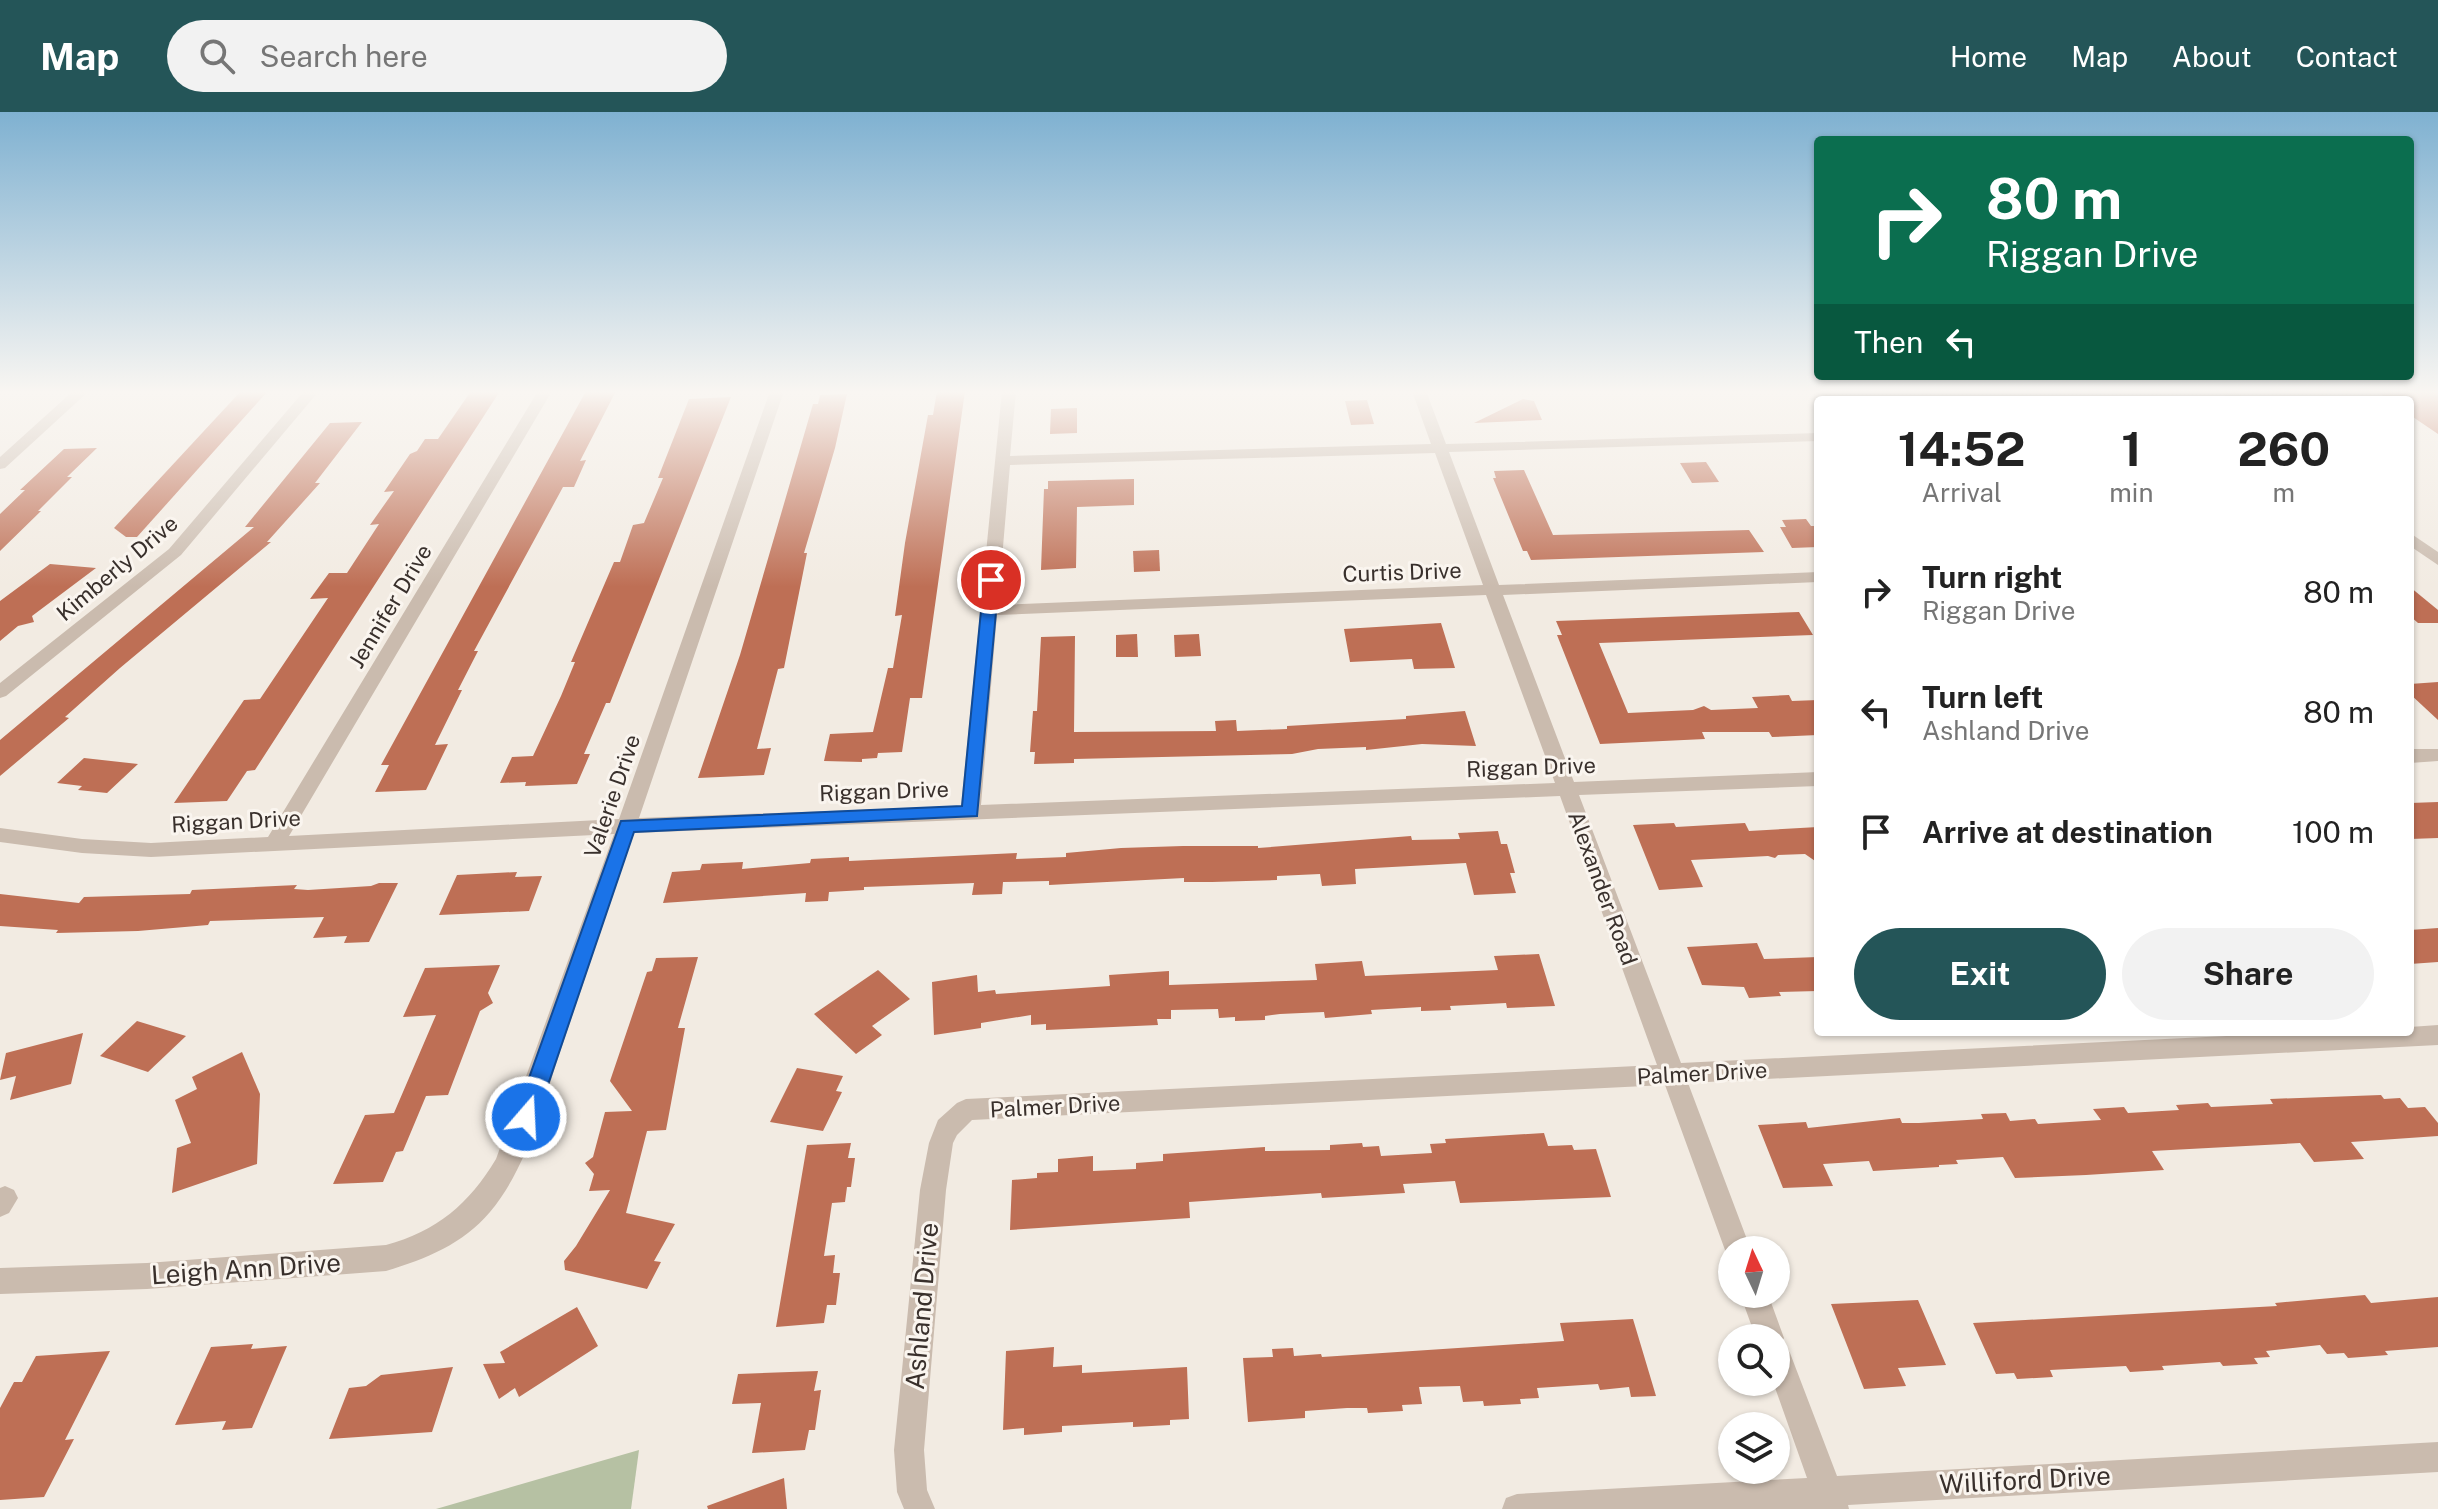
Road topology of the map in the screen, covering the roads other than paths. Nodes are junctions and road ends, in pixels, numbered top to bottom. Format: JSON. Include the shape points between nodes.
{"nodes":[{"id":1,"x":257,"y":456,"type":"edge"},
{"id":2,"x":506,"y":456,"type":"edge"},
{"id":3,"x":755,"y":456,"type":"edge"},
{"id":4,"x":1002,"y":456,"type":"edge"},
{"id":5,"x":1164,"y":456,"type":"edge"},
{"id":6,"x":1444,"y":456,"type":"edge"},
{"id":7,"x":1001,"y":461,"type":"junction"},
{"id":8,"x":2414,"y":541,"type":"edge"},
{"id":9,"x":2414,"y":554,"type":"edge"},
{"id":10,"x":2435,"y":555,"type":"edge"},
{"id":11,"x":1814,"y":577,"type":"edge"},
{"id":12,"x":1493,"y":590,"type":"junction"},
{"id":13,"x":989,"y":610,"type":"junction"},
{"id":14,"x":0,"y":692,"type":"edge"},
{"id":15,"x":2438,"y":755,"type":"edge"},
{"id":16,"x":2414,"y":756,"type":"edge"},
{"id":17,"x":1814,"y":779,"type":"edge"},
{"id":18,"x":1567,"y":790,"type":"junction"},
{"id":19,"x":970,"y":812,"type":"junction"},
{"id":20,"x":627,"y":826,"type":"junction"},
{"id":21,"x":0,"y":835,"type":"edge"},
{"id":22,"x":274,"y":844,"type":"junction"},
{"id":23,"x":2438,"y":1035,"type":"edge"},
{"id":24,"x":1672,"y":1074,"type":"junction"},
{"id":25,"x":966,"y":1110,"type":"joint"},
{"id":26,"x":478,"y":1209,"type":"joint"},
{"id":27,"x":1733,"y":1236,"type":"edge"},
{"id":28,"x":0,"y":1281,"type":"edge"},
{"id":29,"x":1790,"y":1390,"type":"edge"},
{"id":30,"x":2438,"y":1457,"type":"edge"},
{"id":31,"x":1831,"y":1500,"type":"edge"},
{"id":32,"x":920,"y":1509,"type":"edge"},
{"id":33,"x":1517,"y":1509,"type":"edge"}],
"edges":[{"from":1,"to":14,"type":"street","name":"Kimberly Drive","via":[[175,552]]},
{"from":2,"to":22,"type":"street","name":"Jennifer Drive"},
{"from":3,"to":20,"type":"street","name":"Valerie Drive"},
{"from":4,"to":7,"type":"street"},
{"from":5,"to":7,"type":"street"},
{"from":6,"to":12,"type":"street","name":"Alexander Road"},
{"from":7,"to":13,"type":"street"},
{"from":8,"to":10,"type":"street"},
{"from":9,"to":10,"type":"street"},
{"from":11,"to":12,"type":"street","name":"Curtis Drive"},
{"from":12,"to":13,"type":"street","name":"Curtis Drive"},
{"from":12,"to":18,"type":"street","name":"Alexander Road"},
{"from":13,"to":19,"type":"street"},
{"from":15,"to":16,"type":"street"},
{"from":17,"to":18,"type":"street","name":"Riggan Drive"},
{"from":18,"to":19,"type":"street","name":"Riggan Drive"},
{"from":18,"to":24,"type":"street","name":"Alexander Road"},
{"from":19,"to":20,"type":"street","name":"Riggan Drive"},
{"from":20,"to":22,"type":"street","name":"Riggan Drive"},
{"from":20,"to":26,"type":"street","name":"Valerie Drive","via":[[516,1146]]},
{"from":21,"to":22,"type":"street","name":"Riggan Drive","via":[[113,849]]},
{"from":23,"to":24,"type":"street","name":"Palmer Drive"},
{"from":24,"to":25,"type":"street","name":"Palmer Drive"},
{"from":24,"to":27,"type":"street","name":"Alexander Road"},
{"from":25,"to":32,"type":"street","name":"Ashland Drive","via":[[947,1128],[933,1190],[909,1450],[912,1492]]},
{"from":26,"to":28,"type":"street","name":"Leigh Ann Drive","via":[[432,1243],[386,1258]]},
{"from":29,"to":31,"type":"street"},
{"from":30,"to":31,"type":"street","name":"Williford Drive"},
{"from":31,"to":33,"type":"street","name":"Williford Drive"}]}
